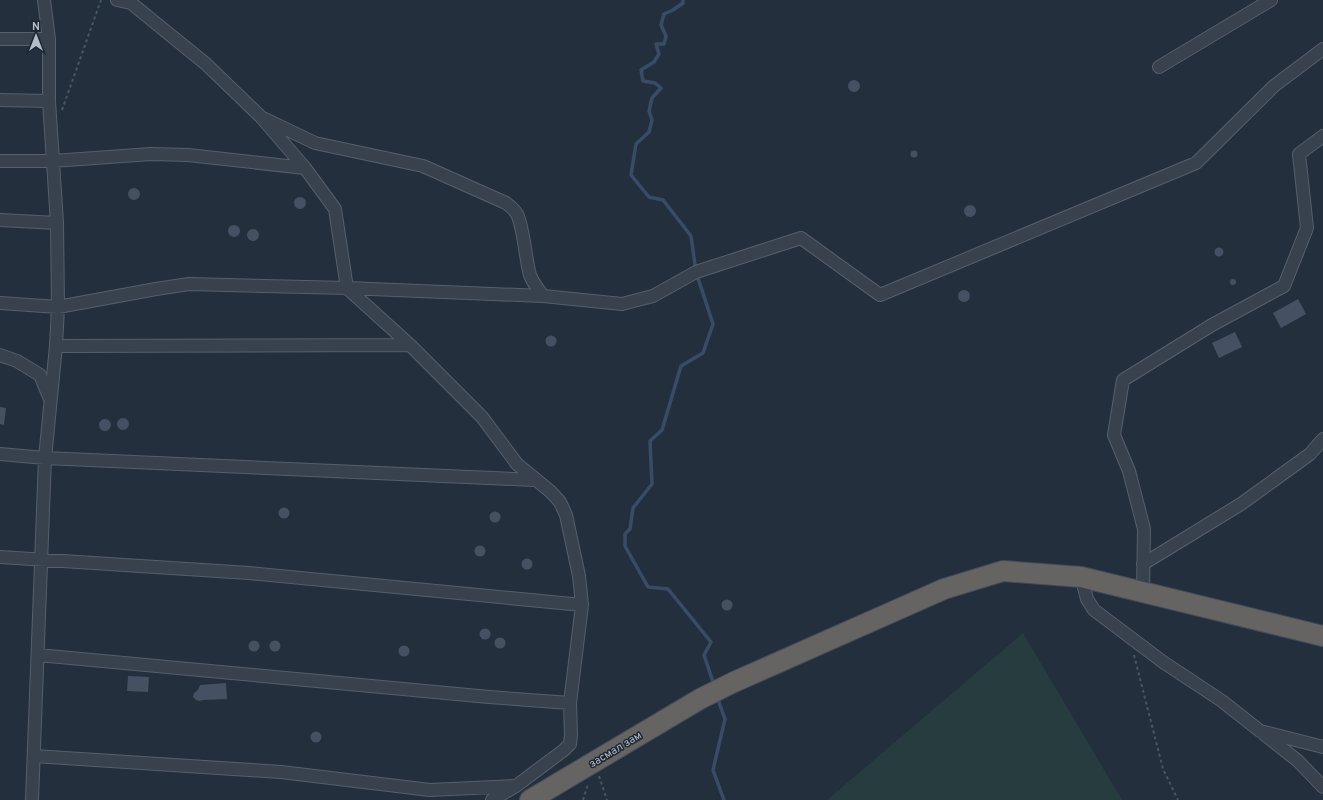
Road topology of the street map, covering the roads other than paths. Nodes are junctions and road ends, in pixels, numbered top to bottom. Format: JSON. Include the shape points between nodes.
{"nodes":[{"id":1,"x":44,"y":0,"type":"edge"},
{"id":2,"x":117,"y":0,"type":"edge"},
{"id":3,"x":1271,"y":0,"type":"edge"},
{"id":4,"x":0,"y":39,"type":"edge"},
{"id":5,"x":49,"y":39,"type":"junction"},
{"id":6,"x":1323,"y":49,"type":"edge"},
{"id":7,"x":1159,"y":67,"type":"dead end"},
{"id":8,"x":0,"y":100,"type":"edge"},
{"id":9,"x":49,"y":101,"type":"junction"},
{"id":10,"x":261,"y":117,"type":"junction"},
{"id":11,"x":1323,"y":136,"type":"edge"},
{"id":12,"x":0,"y":160,"type":"edge"},
{"id":13,"x":53,"y":161,"type":"junction"},
{"id":14,"x":305,"y":168,"type":"junction"},
{"id":15,"x":0,"y":220,"type":"edge"},
{"id":16,"x":56,"y":222,"type":"junction"},
{"id":17,"x":347,"y":288,"type":"junction"},
{"id":18,"x":543,"y":296,"type":"junction"},
{"id":19,"x":0,"y":303,"type":"edge"},
{"id":20,"x":58,"y":307,"type":"junction"},
{"id":21,"x":56,"y":346,"type":"junction"},
{"id":22,"x":410,"y":346,"type":"junction"},
{"id":23,"x":0,"y":355,"type":"edge"},
{"id":24,"x":51,"y":400,"type":"junction"},
{"id":25,"x":1323,"y":440,"type":"edge"},
{"id":26,"x":0,"y":454,"type":"edge"},
{"id":27,"x":45,"y":458,"type":"junction"},
{"id":28,"x":535,"y":480,"type":"junction"},
{"id":29,"x":0,"y":557,"type":"edge"},
{"id":30,"x":40,"y":560,"type":"junction"},
{"id":31,"x":1143,"y":564,"type":"junction"},
{"id":32,"x":1081,"y":576,"type":"junction"},
{"id":33,"x":1143,"y":592,"type":"junction"},
{"id":34,"x":582,"y":606,"type":"junction"},
{"id":35,"x":1323,"y":636,"type":"edge"},
{"id":36,"x":38,"y":655,"type":"junction"},
{"id":37,"x":570,"y":703,"type":"junction"},
{"id":38,"x":1260,"y":731,"type":"junction"},
{"id":39,"x":1323,"y":747,"type":"edge"},
{"id":40,"x":34,"y":756,"type":"junction"},
{"id":41,"x":516,"y":786,"type":"junction"},
{"id":42,"x":1323,"y":787,"type":"edge"},
{"id":43,"x":32,"y":800,"type":"edge"},
{"id":44,"x":492,"y":800,"type":"edge"},
{"id":45,"x":530,"y":800,"type":"edge"}],
"edges":[{"from":1,"to":5,"type":"street"},
{"from":2,"to":10,"type":"street","via":[[131,3],[206,64]]},
{"from":3,"to":7,"type":"street"},
{"from":4,"to":5,"type":"street"},
{"from":5,"to":9,"type":"street"},
{"from":6,"to":18,"type":"street","via":[[1274,86],[1196,163],[880,295],[801,238],[696,272],[653,296],[622,304]]},
{"from":8,"to":9,"type":"street"},
{"from":9,"to":13,"type":"street"},
{"from":10,"to":14,"type":"street"},
{"from":10,"to":18,"type":"street","via":[[315,143],[423,166],[506,203],[512,208],[520,224],[530,276]]},
{"from":11,"to":31,"type":"street","via":[[1299,154],[1307,228],[1284,286],[1212,325],[1123,380],[1114,435],[1129,471],[1144,529]]},
{"from":12,"to":13,"type":"street"},
{"from":13,"to":14,"type":"street","via":[[151,154],[188,155]]},
{"from":13,"to":16,"type":"street"},
{"from":14,"to":17,"type":"street","via":[[335,209]]},
{"from":15,"to":16,"type":"street"},
{"from":16,"to":20,"type":"street"},
{"from":17,"to":18,"type":"street"},
{"from":17,"to":20,"type":"street","via":[[189,284]]},
{"from":17,"to":22,"type":"street"},
{"from":19,"to":20,"type":"street"},
{"from":20,"to":21,"type":"street"},
{"from":21,"to":22,"type":"street"},
{"from":21,"to":24,"type":"street"},
{"from":22,"to":28,"type":"street","via":[[482,417],[516,464]]},
{"from":23,"to":24,"type":"street","via":[[17,361],[40,375]]},
{"from":24,"to":27,"type":"street"},
{"from":25,"to":31,"type":"street","via":[[1310,454],[1241,504]]},
{"from":26,"to":27,"type":"street"},
{"from":27,"to":28,"type":"street"},
{"from":27,"to":30,"type":"street"},
{"from":28,"to":34,"type":"street","via":[[560,502],[566,515],[579,576]]},
{"from":29,"to":30,"type":"street"},
{"from":30,"to":34,"type":"street","via":[[250,573]]},
{"from":30,"to":36,"type":"street"},
{"from":31,"to":33,"type":"street"},
{"from":32,"to":33,"type":"highway","name":"засмал зам"},
{"from":32,"to":38,"type":"street","via":[[1087,599],[1094,610]]},
{"from":32,"to":45,"type":"highway","name":"засмал зам","via":[[1003,572],[944,589],[700,699]]},
{"from":33,"to":35,"type":"highway","name":"засмал зам"},
{"from":34,"to":37,"type":"street"},
{"from":36,"to":37,"type":"street"},
{"from":36,"to":40,"type":"street"},
{"from":37,"to":41,"type":"street","via":[[570,744]]},
{"from":38,"to":39,"type":"street"},
{"from":38,"to":42,"type":"street","via":[[1298,761]]},
{"from":40,"to":41,"type":"street","via":[[281,772],[430,790]]},
{"from":40,"to":43,"type":"street"},
{"from":41,"to":44,"type":"street"}]}
